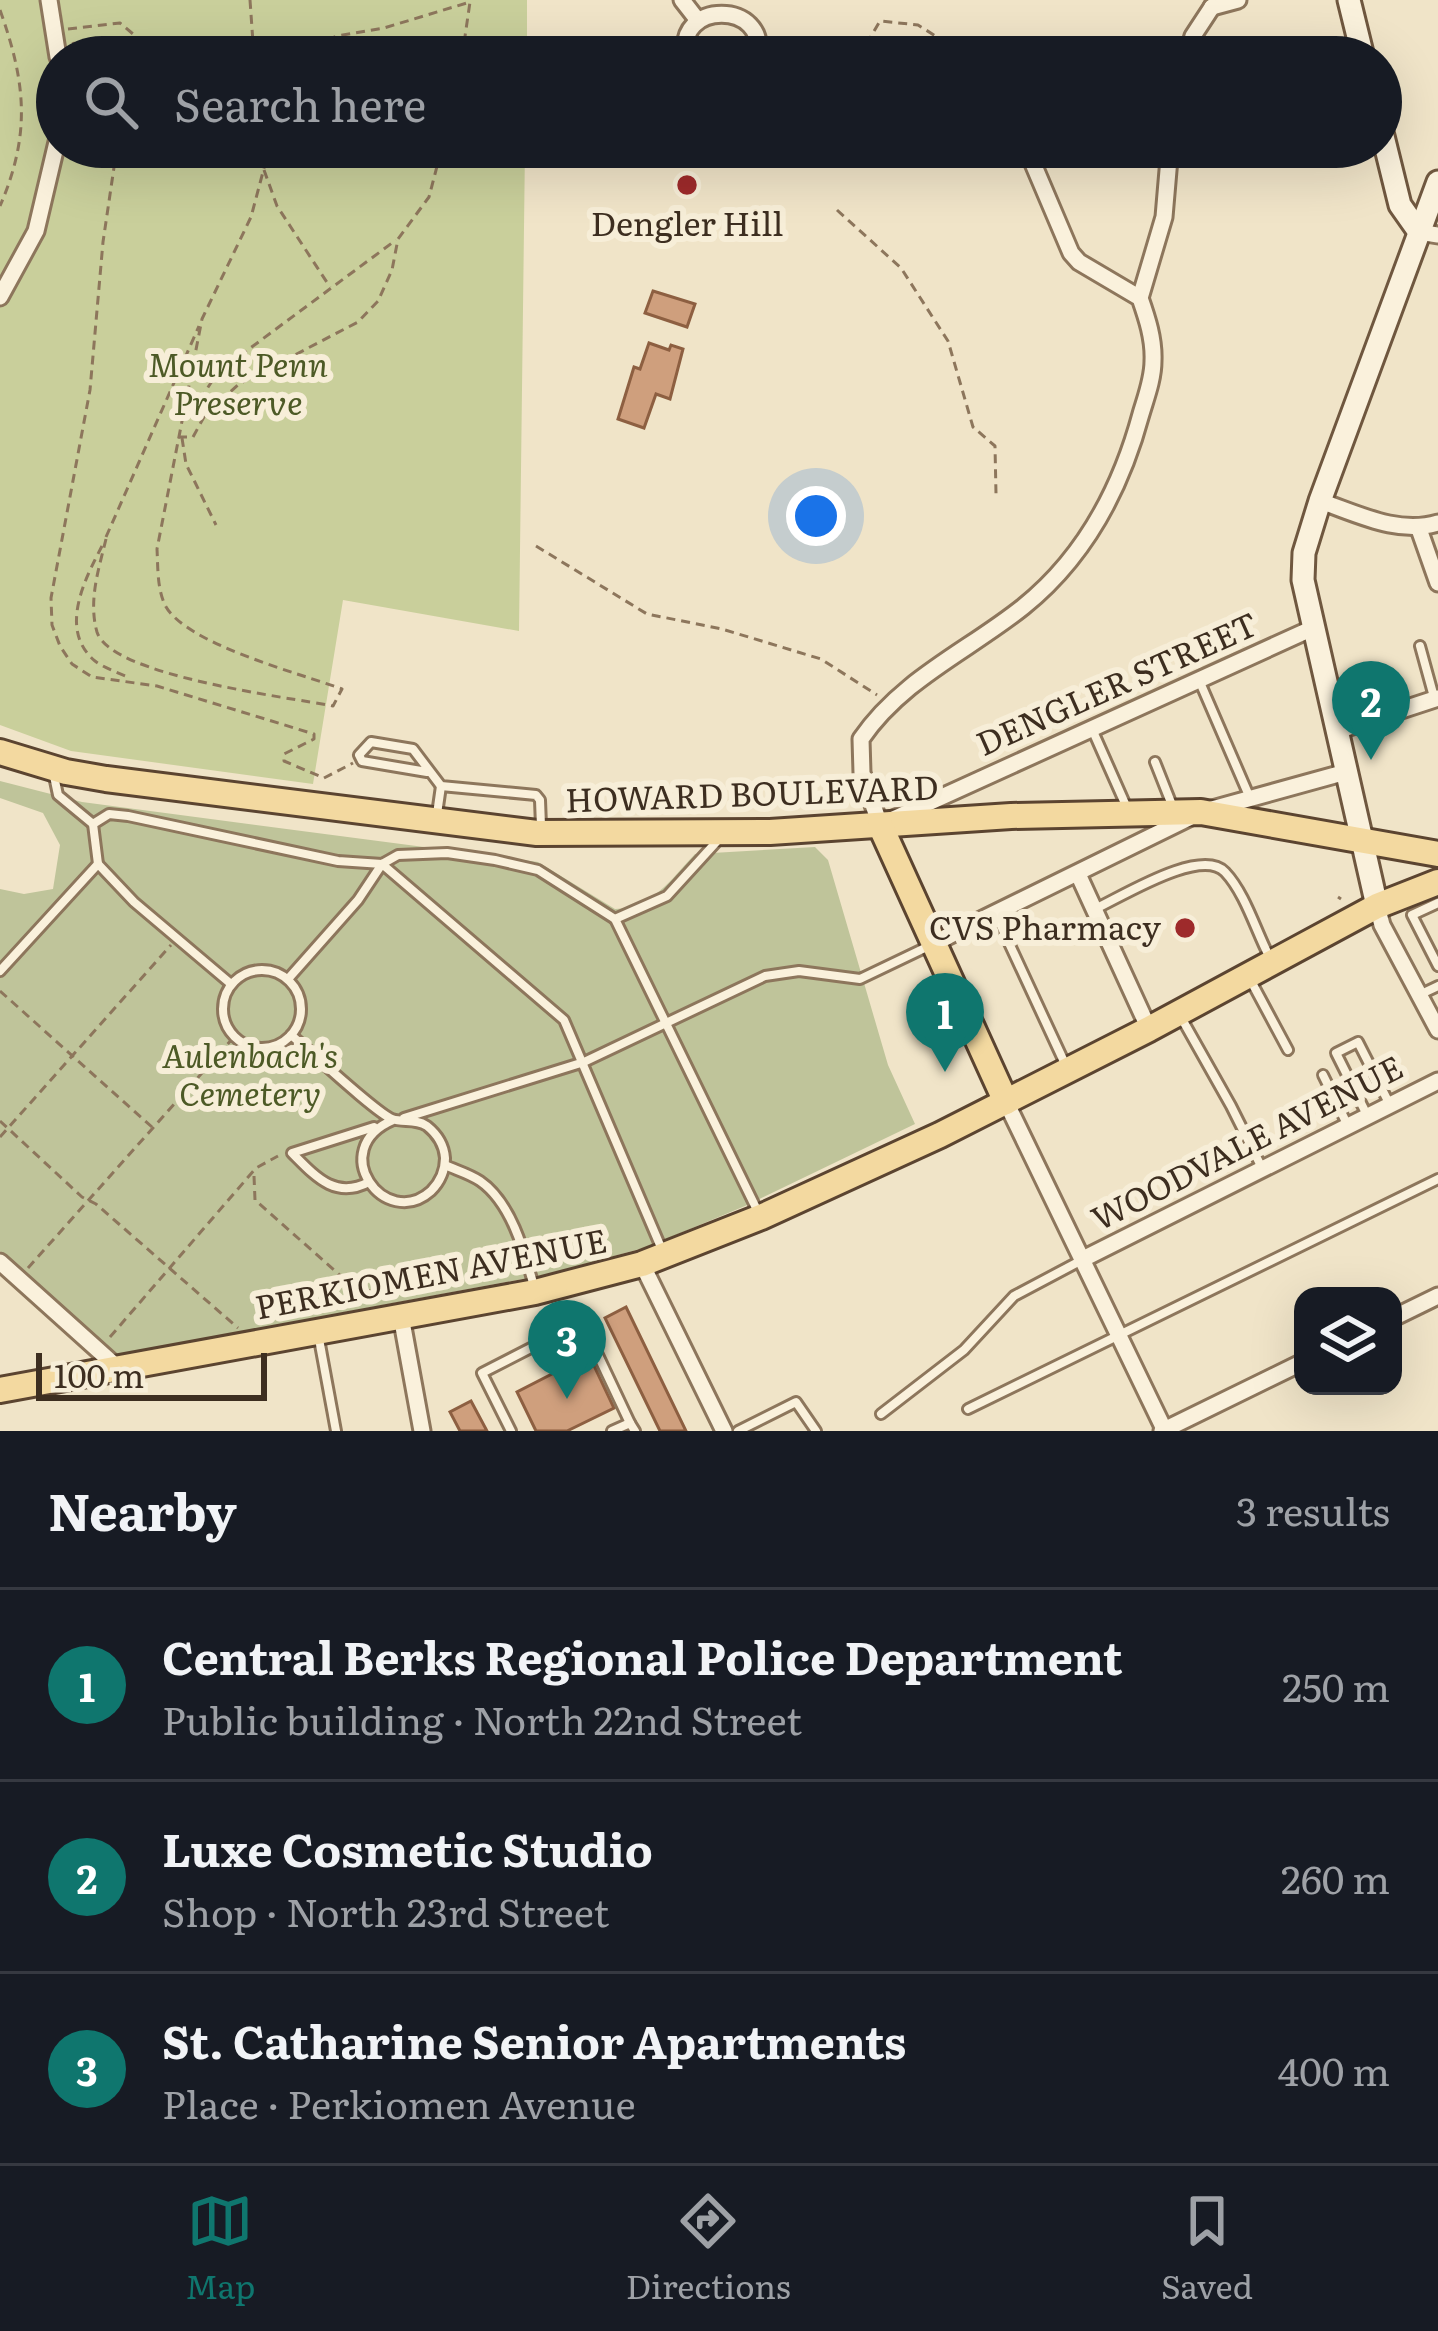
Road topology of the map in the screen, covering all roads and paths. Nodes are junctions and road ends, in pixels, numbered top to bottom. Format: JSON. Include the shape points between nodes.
{"nodes":[{"id":1,"x":49,"y":0,"type":"edge"},
{"id":2,"x":250,"y":0,"type":"edge"},
{"id":3,"x":682,"y":0,"type":"edge"},
{"id":4,"x":1238,"y":0,"type":"edge"},
{"id":5,"x":1349,"y":0,"type":"edge"},
{"id":6,"x":1207,"y":3,"type":"edge"},
{"id":7,"x":0,"y":10,"type":"edge"},
{"id":8,"x":696,"y":18,"type":"junction"},
{"id":9,"x":61,"y":30,"type":"junction"},
{"id":10,"x":60,"y":36,"type":"edge"},
{"id":11,"x":65,"y":36,"type":"edge"},
{"id":12,"x":135,"y":36,"type":"edge"},
{"id":13,"x":253,"y":36,"type":"edge"},
{"id":14,"x":337,"y":36,"type":"edge"},
{"id":15,"x":465,"y":36,"type":"edge"},
{"id":16,"x":687,"y":36,"type":"edge"},
{"id":17,"x":757,"y":36,"type":"edge"},
{"id":18,"x":871,"y":36,"type":"edge"},
{"id":19,"x":936,"y":36,"type":"edge"},
{"id":20,"x":1193,"y":36,"type":"edge"},
{"id":21,"x":1358,"y":36,"type":"edge"},
{"id":22,"x":51,"y":168,"type":"edge"},
{"id":23,"x":114,"y":168,"type":"edge"},
{"id":24,"x":264,"y":168,"type":"joint"},
{"id":25,"x":437,"y":168,"type":"edge"},
{"id":26,"x":1035,"y":168,"type":"edge"},
{"id":27,"x":1168,"y":168,"type":"edge"},
{"id":28,"x":1391,"y":168,"type":"edge"},
{"id":29,"x":1438,"y":182,"type":"edge"},
{"id":30,"x":0,"y":206,"type":"edge"},
{"id":31,"x":837,"y":210,"type":"dead end"},
{"id":32,"x":1428,"y":234,"type":"edge"},
{"id":33,"x":398,"y":238,"type":"junction"},
{"id":34,"x":331,"y":288,"type":"junction"},
{"id":35,"x":0,"y":297,"type":"edge"},
{"id":36,"x":1141,"y":298,"type":"junction"},
{"id":37,"x":202,"y":319,"type":"junction"},
{"id":38,"x":205,"y":415,"type":"junction"},
{"id":39,"x":180,"y":424,"type":"junction"},
{"id":40,"x":177,"y":437,"type":"dead end"},
{"id":41,"x":996,"y":494,"type":"dead end"},
{"id":42,"x":1319,"y":501,"type":"junction"},
{"id":43,"x":1438,"y":524,"type":"edge"},
{"id":44,"x":216,"y":525,"type":"dead end"},
{"id":45,"x":1419,"y":529,"type":"junction"},
{"id":46,"x":106,"y":539,"type":"junction"},
{"id":47,"x":536,"y":546,"type":"dead end"},
{"id":48,"x":1438,"y":583,"type":"edge"},
{"id":49,"x":1313,"y":628,"type":"junction"},
{"id":50,"x":1420,"y":646,"type":"dead end"},
{"id":51,"x":160,"y":673,"type":"junction"},
{"id":52,"x":1199,"y":680,"type":"junction"},
{"id":53,"x":137,"y":681,"type":"junction"},
{"id":54,"x":157,"y":686,"type":"junction"},
{"id":55,"x":1436,"y":699,"type":"edge"},
{"id":56,"x":889,"y":703,"type":"junction"},
{"id":57,"x":1091,"y":728,"type":"junction"},
{"id":58,"x":1337,"y":731,"type":"junction"},
{"id":59,"x":0,"y":752,"type":"edge"},
{"id":60,"x":362,"y":761,"type":"junction"},
{"id":61,"x":1155,"y":762,"type":"dead end"},
{"id":62,"x":53,"y":769,"type":"junction"},
{"id":63,"x":427,"y":772,"type":"junction"},
{"id":64,"x":1346,"y":772,"type":"junction"},
{"id":65,"x":441,"y":786,"type":"junction"},
{"id":66,"x":1249,"y":796,"type":"junction"},
{"id":67,"x":1129,"y":812,"type":"junction"},
{"id":68,"x":1188,"y":812,"type":"junction"},
{"id":69,"x":436,"y":822,"type":"junction"},
{"id":70,"x":1260,"y":822,"type":"junction"},
{"id":71,"x":93,"y":824,"type":"junction"},
{"id":72,"x":880,"y":825,"type":"junction"},
{"id":73,"x":542,"y":833,"type":"junction"},
{"id":74,"x":723,"y":834,"type":"junction"},
{"id":75,"x":1362,"y":840,"type":"junction"},
{"id":76,"x":1438,"y":854,"type":"edge"},
{"id":77,"x":98,"y":864,"type":"junction"},
{"id":78,"x":382,"y":864,"type":"junction"},
{"id":79,"x":1078,"y":874,"type":"junction"},
{"id":80,"x":1438,"y":882,"type":"edge"},
{"id":81,"x":1438,"y":903,"type":"edge"},
{"id":82,"x":1377,"y":906,"type":"junction"},
{"id":83,"x":1094,"y":909,"type":"junction"},
{"id":84,"x":996,"y":915,"type":"junction"},
{"id":85,"x":615,"y":919,"type":"junction"},
{"id":86,"x":176,"y":939,"type":"junction"},
{"id":87,"x":932,"y":944,"type":"junction"},
{"id":88,"x":1272,"y":961,"type":"junction"},
{"id":89,"x":1438,"y":966,"type":"edge"},
{"id":90,"x":0,"y":971,"type":"edge"},
{"id":91,"x":1247,"y":974,"type":"junction"},
{"id":92,"x":288,"y":979,"type":"junction"},
{"id":93,"x":231,"y":984,"type":"junction"},
{"id":94,"x":1438,"y":986,"type":"edge"},
{"id":95,"x":0,"y":991,"type":"edge"},
{"id":96,"x":1419,"y":995,"type":"junction"},
{"id":97,"x":1178,"y":1013,"type":"junction"},
{"id":98,"x":667,"y":1023,"type":"junction"},
{"id":99,"x":1150,"y":1029,"type":"junction"},
{"id":100,"x":1438,"y":1030,"type":"edge"},
{"id":101,"x":291,"y":1035,"type":"junction"},
{"id":102,"x":235,"y":1037,"type":"junction"},
{"id":103,"x":1288,"y":1051,"type":"dead end"},
{"id":104,"x":72,"y":1056,"type":"junction"},
{"id":105,"x":584,"y":1062,"type":"junction"},
{"id":106,"x":1067,"y":1069,"type":"junction"},
{"id":107,"x":1323,"y":1075,"type":"dead end"},
{"id":108,"x":1438,"y":1081,"type":"edge"},
{"id":109,"x":1006,"y":1102,"type":"junction"},
{"id":110,"x":1390,"y":1105,"type":"junction"},
{"id":111,"x":1368,"y":1116,"type":"junction"},
{"id":112,"x":398,"y":1119,"type":"junction"},
{"id":113,"x":0,"y":1121,"type":"edge"},
{"id":114,"x":381,"y":1125,"type":"junction"},
{"id":115,"x":1348,"y":1126,"type":"junction"},
{"id":116,"x":8,"y":1128,"type":"junction"},
{"id":117,"x":154,"y":1129,"type":"junction"},
{"id":118,"x":0,"y":1137,"type":"edge"},
{"id":119,"x":318,"y":1145,"type":"junction"},
{"id":120,"x":292,"y":1153,"type":"junction"},
{"id":121,"x":445,"y":1165,"type":"junction"},
{"id":122,"x":256,"y":1168,"type":"junction"},
{"id":123,"x":1262,"y":1168,"type":"junction"},
{"id":124,"x":315,"y":1174,"type":"junction"},
{"id":125,"x":1438,"y":1179,"type":"edge"},
{"id":126,"x":369,"y":1183,"type":"junction"},
{"id":127,"x":241,"y":1189,"type":"junction"},
{"id":128,"x":255,"y":1200,"type":"junction"},
{"id":129,"x":89,"y":1202,"type":"junction"},
{"id":130,"x":761,"y":1217,"type":"junction"},
{"id":131,"x":1083,"y":1259,"type":"junction"},
{"id":132,"x":653,"y":1260,"type":"junction"},
{"id":133,"x":0,"y":1262,"type":"edge"},
{"id":134,"x":170,"y":1268,"type":"junction"},
{"id":135,"x":376,"y":1278,"type":"dead end"},
{"id":136,"x":18,"y":1279,"type":"junction"},
{"id":137,"x":535,"y":1292,"type":"junction"},
{"id":138,"x":1438,"y":1296,"type":"edge"},
{"id":139,"x":367,"y":1300,"type":"junction"},
{"id":140,"x":1402,"y":1314,"type":"edge"},
{"id":141,"x":393,"y":1318,"type":"junction"},
{"id":142,"x":318,"y":1331,"type":"junction"},
{"id":143,"x":1120,"y":1336,"type":"junction"},
{"id":144,"x":106,"y":1341,"type":"dead end"},
{"id":145,"x":245,"y":1344,"type":"junction"},
{"id":146,"x":1294,"y":1366,"type":"edge"},
{"id":147,"x":118,"y":1368,"type":"junction"},
{"id":148,"x":0,"y":1390,"type":"edge"},
{"id":149,"x":968,"y":1409,"type":"dead end"},
{"id":150,"x":881,"y":1414,"type":"dead end"},
{"id":151,"x":759,"y":1421,"type":"junction"},
{"id":152,"x":632,"y":1427,"type":"edge"},
{"id":153,"x":1164,"y":1430,"type":"edge"},
{"id":154,"x":336,"y":1431,"type":"edge"},
{"id":155,"x":422,"y":1431,"type":"edge"},
{"id":156,"x":511,"y":1431,"type":"edge"},
{"id":157,"x":612,"y":1431,"type":"edge"},
{"id":158,"x":724,"y":1431,"type":"edge"},
{"id":159,"x":739,"y":1431,"type":"edge"},
{"id":160,"x":765,"y":1431,"type":"edge"},
{"id":161,"x":816,"y":1431,"type":"edge"}],
"edges":[{"from":1,"to":9,"type":"street"},
{"from":2,"to":13,"type":"path"},
{"from":3,"to":8,"type":"street"},
{"from":4,"to":6,"type":"street"},
{"from":5,"to":21,"type":"main road"},
{"from":6,"to":20,"type":"street"},
{"from":7,"to":30,"type":"path","via":[[25,115]]},
{"from":8,"to":16,"type":"street"},
{"from":8,"to":17,"type":"street","via":[[718,7],[742,12]]},
{"from":9,"to":10,"type":"street"},
{"from":9,"to":11,"type":"path"},
{"from":9,"to":12,"type":"path","via":[[120,23]]},
{"from":14,"to":15,"type":"path","via":[[470,2]]},
{"from":18,"to":19,"type":"path","via":[[880,21]]},
{"from":22,"to":35,"type":"street","via":[[36,231]]},
{"from":23,"to":53,"type":"path","via":[[90,390],[52,625],[72,664],[92,677]]},
{"from":24,"to":34,"type":"path","via":[[277,206]]},
{"from":24,"to":37,"type":"path","via":[[251,217]]},
{"from":25,"to":33,"type":"path","via":[[429,197]]},
{"from":26,"to":36,"type":"street","via":[[1071,254]]},
{"from":27,"to":36,"type":"street","via":[[1164,217]]},
{"from":28,"to":32,"type":"main road","via":[[1400,205]]},
{"from":29,"to":32,"type":"main road"},
{"from":31,"to":41,"type":"path","via":[[901,268],[948,340],[973,427],[995,446]]},
{"from":32,"to":42,"type":"main road"},
{"from":33,"to":34,"type":"path"},
{"from":33,"to":38,"type":"path","via":[[378,301],[358,322],[239,384]]},
{"from":34,"to":38,"type":"path","via":[[218,372],[201,398]]},
{"from":36,"to":56,"type":"street","via":[[1150,381],[1096,523],[1022,608]]},
{"from":37,"to":39,"type":"path"},
{"from":37,"to":46,"type":"path"},
{"from":38,"to":40,"type":"path","via":[[193,436]]},
{"from":39,"to":44,"type":"path","via":[[186,464]]},
{"from":39,"to":51,"type":"path","via":[[157,549],[166,606],[196,636],[342,689],[333,706]]},
{"from":42,"to":45,"type":"street"},
{"from":42,"to":49,"type":"main road","via":[[1304,553]]},
{"from":43,"to":45,"type":"street"},
{"from":45,"to":48,"type":"street"},
{"from":46,"to":51,"type":"path","via":[[95,588],[98,637]]},
{"from":46,"to":53,"type":"path","via":[[80,587],[76,620],[96,662]]},
{"from":47,"to":56,"type":"path","via":[[647,614],[821,658]]},
{"from":49,"to":52,"type":"street","name":"DENGLER STREET"},
{"from":49,"to":58,"type":"main road"},
{"from":50,"to":55,"type":"lane"},
{"from":51,"to":54,"type":"path"},
{"from":52,"to":57,"type":"street","name":"DENGLER STREET"},
{"from":52,"to":66,"type":"lane"},
{"from":53,"to":54,"type":"path"},
{"from":54,"to":60,"type":"path","via":[[314,734],[284,761],[324,778]]},
{"from":55,"to":58,"type":"street"},
{"from":56,"to":72,"type":"street","via":[[860,739]]},
{"from":57,"to":67,"type":"lane"},
{"from":57,"to":72,"type":"street","name":"DENGLER STREET"},
{"from":58,"to":64,"type":"main road"},
{"from":59,"to":62,"type":"main road","name":"HOWARD BOULEVARD"},
{"from":60,"to":63,"type":"lane"},
{"from":60,"to":63,"type":"lane","via":[[358,755],[371,742],[413,749]]},
{"from":61,"to":68,"type":"lane"},
{"from":62,"to":69,"type":"main road","name":"HOWARD BOULEVARD"},
{"from":62,"to":71,"type":"lane","via":[[58,795]]},
{"from":63,"to":65,"type":"lane"},
{"from":64,"to":66,"type":"street"},
{"from":64,"to":75,"type":"main road"},
{"from":65,"to":69,"type":"lane"},
{"from":65,"to":73,"type":"lane","via":[[536,795]]},
{"from":66,"to":68,"type":"street"},
{"from":66,"to":70,"type":"lane"},
{"from":67,"to":68,"type":"main road","name":"HOWARD BOULEVARD"},
{"from":67,"to":72,"type":"main road","name":"HOWARD BOULEVARD"},
{"from":68,"to":70,"type":"main road","name":"HOWARD BOULEVARD"},
{"from":68,"to":79,"type":"street"},
{"from":69,"to":73,"type":"main road","name":"HOWARD BOULEVARD"},
{"from":70,"to":75,"type":"main road","name":"HOWARD BOULEVARD"},
{"from":71,"to":77,"type":"lane"},
{"from":71,"to":78,"type":"lane","via":[[109,814],[128,816]]},
{"from":72,"to":74,"type":"main road","name":"HOWARD BOULEVARD"},
{"from":72,"to":87,"type":"main road"},
{"from":73,"to":74,"type":"main road","name":"HOWARD BOULEVARD"},
{"from":74,"to":85,"type":"lane","via":[[668,896]]},
{"from":75,"to":76,"type":"main road","name":"HOWARD BOULEVARD"},
{"from":75,"to":82,"type":"main road"},
{"from":77,"to":86,"type":"lane"},
{"from":77,"to":90,"type":"lane"},
{"from":78,"to":85,"type":"lane","via":[[398,855],[495,860],[538,871]]},
{"from":78,"to":92,"type":"lane"},
{"from":78,"to":105,"type":"lane","via":[[553,1008]]},
{"from":79,"to":83,"type":"street"},
{"from":79,"to":84,"type":"street"},
{"from":80,"to":82,"type":"main road","name":"PERKIOMEN AVENUE"},
{"from":81,"to":89,"type":"lane","via":[[1412,915]]},
{"from":82,"to":88,"type":"main road","name":"PERKIOMEN AVENUE"},
{"from":82,"to":96,"type":"street"},
{"from":83,"to":88,"type":"lane","via":[[1187,866],[1214,865],[1235,887]]},
{"from":83,"to":99,"type":"street"},
{"from":84,"to":87,"type":"street"},
{"from":84,"to":106,"type":"lane"},
{"from":85,"to":98,"type":"lane"},
{"from":86,"to":93,"type":"lane"},
{"from":86,"to":104,"type":"path"},
{"from":87,"to":98,"type":"lane","via":[[860,979],[799,971],[765,976]]},
{"from":87,"to":109,"type":"main road"},
{"from":88,"to":91,"type":"main road","name":"PERKIOMEN AVENUE"},
{"from":91,"to":97,"type":"main road","name":"PERKIOMEN AVENUE"},
{"from":91,"to":103,"type":"lane"},
{"from":92,"to":93,"type":"lane","via":[[265,970]]},
{"from":92,"to":101,"type":"lane","via":[[302,1013]]},
{"from":93,"to":102,"type":"lane","via":[[223,1006]]},
{"from":94,"to":96,"type":"lane"},
{"from":95,"to":104,"type":"path"},
{"from":96,"to":100,"type":"street"},
{"from":97,"to":99,"type":"main road","name":"PERKIOMEN AVENUE"},
{"from":97,"to":123,"type":"lane"},
{"from":98,"to":105,"type":"lane"},
{"from":98,"to":130,"type":"lane"},
{"from":99,"to":106,"type":"main road","name":"PERKIOMEN AVENUE"},
{"from":101,"to":102,"type":"lane","via":[[269,1047]]},
{"from":101,"to":112,"type":"lane"},
{"from":102,"to":117,"type":"path"},
{"from":104,"to":116,"type":"path"},
{"from":104,"to":117,"type":"path"},
{"from":105,"to":112,"type":"lane"},
{"from":105,"to":132,"type":"lane"},
{"from":106,"to":109,"type":"main road","name":"PERKIOMEN AVENUE"},
{"from":107,"to":115,"type":"lane"},
{"from":108,"to":110,"type":"street","name":"WOODVALE AVENUE"},
{"from":109,"to":130,"type":"main road","name":"PERKIOMEN AVENUE"},
{"from":109,"to":131,"type":"street"},
{"from":110,"to":111,"type":"street","name":"WOODVALE AVENUE"},
{"from":110,"to":111,"type":"lane","via":[[1358,1042],[1336,1053]]},
{"from":111,"to":115,"type":"street","name":"WOODVALE AVENUE"},
{"from":112,"to":114,"type":"lane"},
{"from":112,"to":121,"type":"lane","via":[[417,1121],[439,1138]]},
{"from":113,"to":116,"type":"path"},
{"from":114,"to":119,"type":"lane"},
{"from":114,"to":126,"type":"lane","via":[[364,1145]]},
{"from":115,"to":123,"type":"street","name":"WOODVALE AVENUE"},
{"from":116,"to":118,"type":"path"},
{"from":116,"to":129,"type":"path"},
{"from":117,"to":129,"type":"path"},
{"from":119,"to":120,"type":"lane"},
{"from":119,"to":124,"type":"lane"},
{"from":120,"to":122,"type":"path"},
{"from":120,"to":124,"type":"lane"},
{"from":121,"to":126,"type":"lane","via":[[435,1187],[413,1200],[388,1198]]},
{"from":121,"to":137,"type":"lane","via":[[494,1195]]},
{"from":122,"to":127,"type":"path"},
{"from":122,"to":128,"type":"path"},
{"from":123,"to":131,"type":"street","name":"WOODVALE AVENUE"},
{"from":124,"to":126,"type":"lane","via":[[345,1192]]},
{"from":125,"to":143,"type":"lane"},
{"from":127,"to":128,"type":"path"},
{"from":127,"to":134,"type":"path"},
{"from":128,"to":139,"type":"path"},
{"from":129,"to":134,"type":"path"},
{"from":129,"to":136,"type":"path"},
{"from":130,"to":132,"type":"main road","name":"PERKIOMEN AVENUE"},
{"from":131,"to":143,"type":"street"},
{"from":131,"to":150,"type":"lane","via":[[1014,1296],[964,1351]]},
{"from":132,"to":137,"type":"main road","name":"PERKIOMEN AVENUE"},
{"from":132,"to":158,"type":"street"},
{"from":133,"to":136,"type":"street"},
{"from":134,"to":144,"type":"path"},
{"from":134,"to":145,"type":"path","via":[[239,1329]]},
{"from":135,"to":139,"type":"path"},
{"from":136,"to":147,"type":"street"},
{"from":137,"to":141,"type":"main road","name":"PERKIOMEN AVENUE"},
{"from":138,"to":140,"type":"street"},
{"from":139,"to":141,"type":"path","via":[[382,1302]]},
{"from":141,"to":142,"type":"main road","name":"PERKIOMEN AVENUE"},
{"from":141,"to":155,"type":"street"},
{"from":142,"to":145,"type":"main road","name":"PERKIOMEN AVENUE"},
{"from":142,"to":154,"type":"lane"},
{"from":143,"to":149,"type":"lane"},
{"from":143,"to":153,"type":"street"},
{"from":145,"to":147,"type":"main road","name":"PERKIOMEN AVENUE"},
{"from":146,"to":153,"type":"street"},
{"from":147,"to":148,"type":"main road","name":"PERKIOMEN AVENUE"},
{"from":151,"to":159,"type":"lane"},
{"from":151,"to":160,"type":"lane"},
{"from":151,"to":161,"type":"lane","via":[[796,1402]]},
{"from":152,"to":156,"type":"lane","via":[[589,1336],[562,1332],[482,1373]]},
{"from":152,"to":157,"type":"lane"}]}
